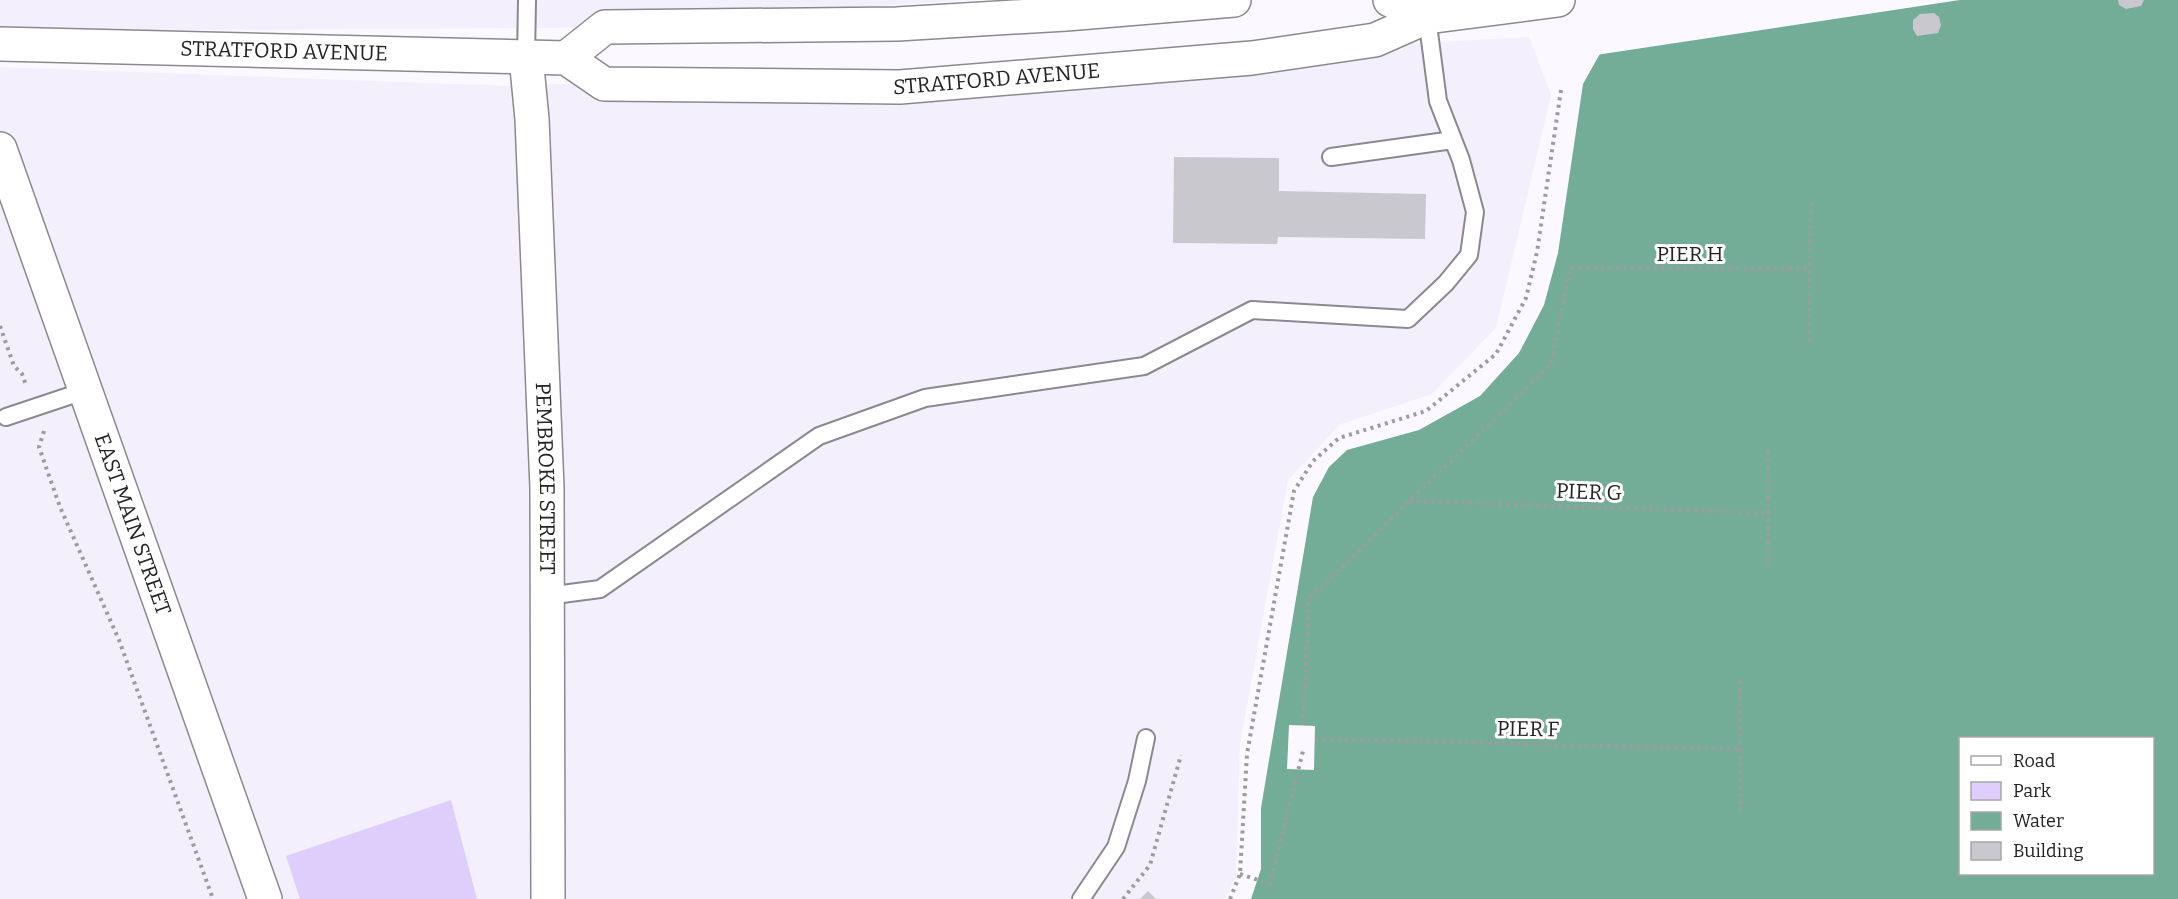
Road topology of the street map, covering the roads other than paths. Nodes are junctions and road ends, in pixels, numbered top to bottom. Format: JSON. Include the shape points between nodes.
{"nodes":[{"id":1,"x":527,"y":0,"type":"edge"},
{"id":2,"x":1234,"y":0,"type":"edge"},
{"id":3,"x":1390,"y":0,"type":"edge"},
{"id":4,"x":1558,"y":0,"type":"edge"},
{"id":5,"x":1427,"y":9,"type":"edge"},
{"id":6,"x":0,"y":44,"type":"edge"},
{"id":7,"x":526,"y":57,"type":"junction"},
{"id":8,"x":566,"y":58,"type":"junction"},
{"id":9,"x":1453,"y":140,"type":"junction"},
{"id":10,"x":0,"y":149,"type":"edge"},
{"id":11,"x":1331,"y":157,"type":"dead end"},
{"id":12,"x":84,"y":391,"type":"junction"},
{"id":13,"x":6,"y":417,"type":"dead end"},
{"id":14,"x":547,"y":596,"type":"junction"},
{"id":15,"x":1146,"y":738,"type":"dead end"},
{"id":16,"x":265,"y":899,"type":"edge"},
{"id":17,"x":548,"y":899,"type":"edge"},
{"id":18,"x":1081,"y":899,"type":"edge"}],
"edges":[{"from":1,"to":7,"type":"lane"},
{"from":2,"to":8,"type":"main road","via":[[897,24],[605,27]]},
{"from":3,"to":5,"type":"main road"},
{"from":4,"to":5,"type":"main road","name":"STRATFORD AVENUE"},
{"from":5,"to":8,"type":"main road","name":"STRATFORD AVENUE","via":[[1375,40],[1252,58],[900,87],[604,84]]},
{"from":5,"to":9,"type":"lane","via":[[1438,101]]},
{"from":6,"to":7,"type":"main road","name":"STRATFORD AVENUE"},
{"from":7,"to":8,"type":"main road","name":"STRATFORD AVENUE"},
{"from":7,"to":14,"type":"main road","name":"PEMBROKE STREET","via":[[547,476]]},
{"from":9,"to":11,"type":"lane"},
{"from":9,"to":14,"type":"lane","via":[[1475,212],[1469,255],[1408,319],[1252,310],[1144,366],[925,398],[819,436],[600,589]]},
{"from":10,"to":12,"type":"main road","name":"EAST MAIN STREET"},
{"from":12,"to":13,"type":"lane"},
{"from":12,"to":16,"type":"main road","name":"EAST MAIN STREET"},
{"from":14,"to":17,"type":"main road","name":"PEMBROKE STREET"},
{"from":15,"to":18,"type":"lane","via":[[1116,847]]}]}
